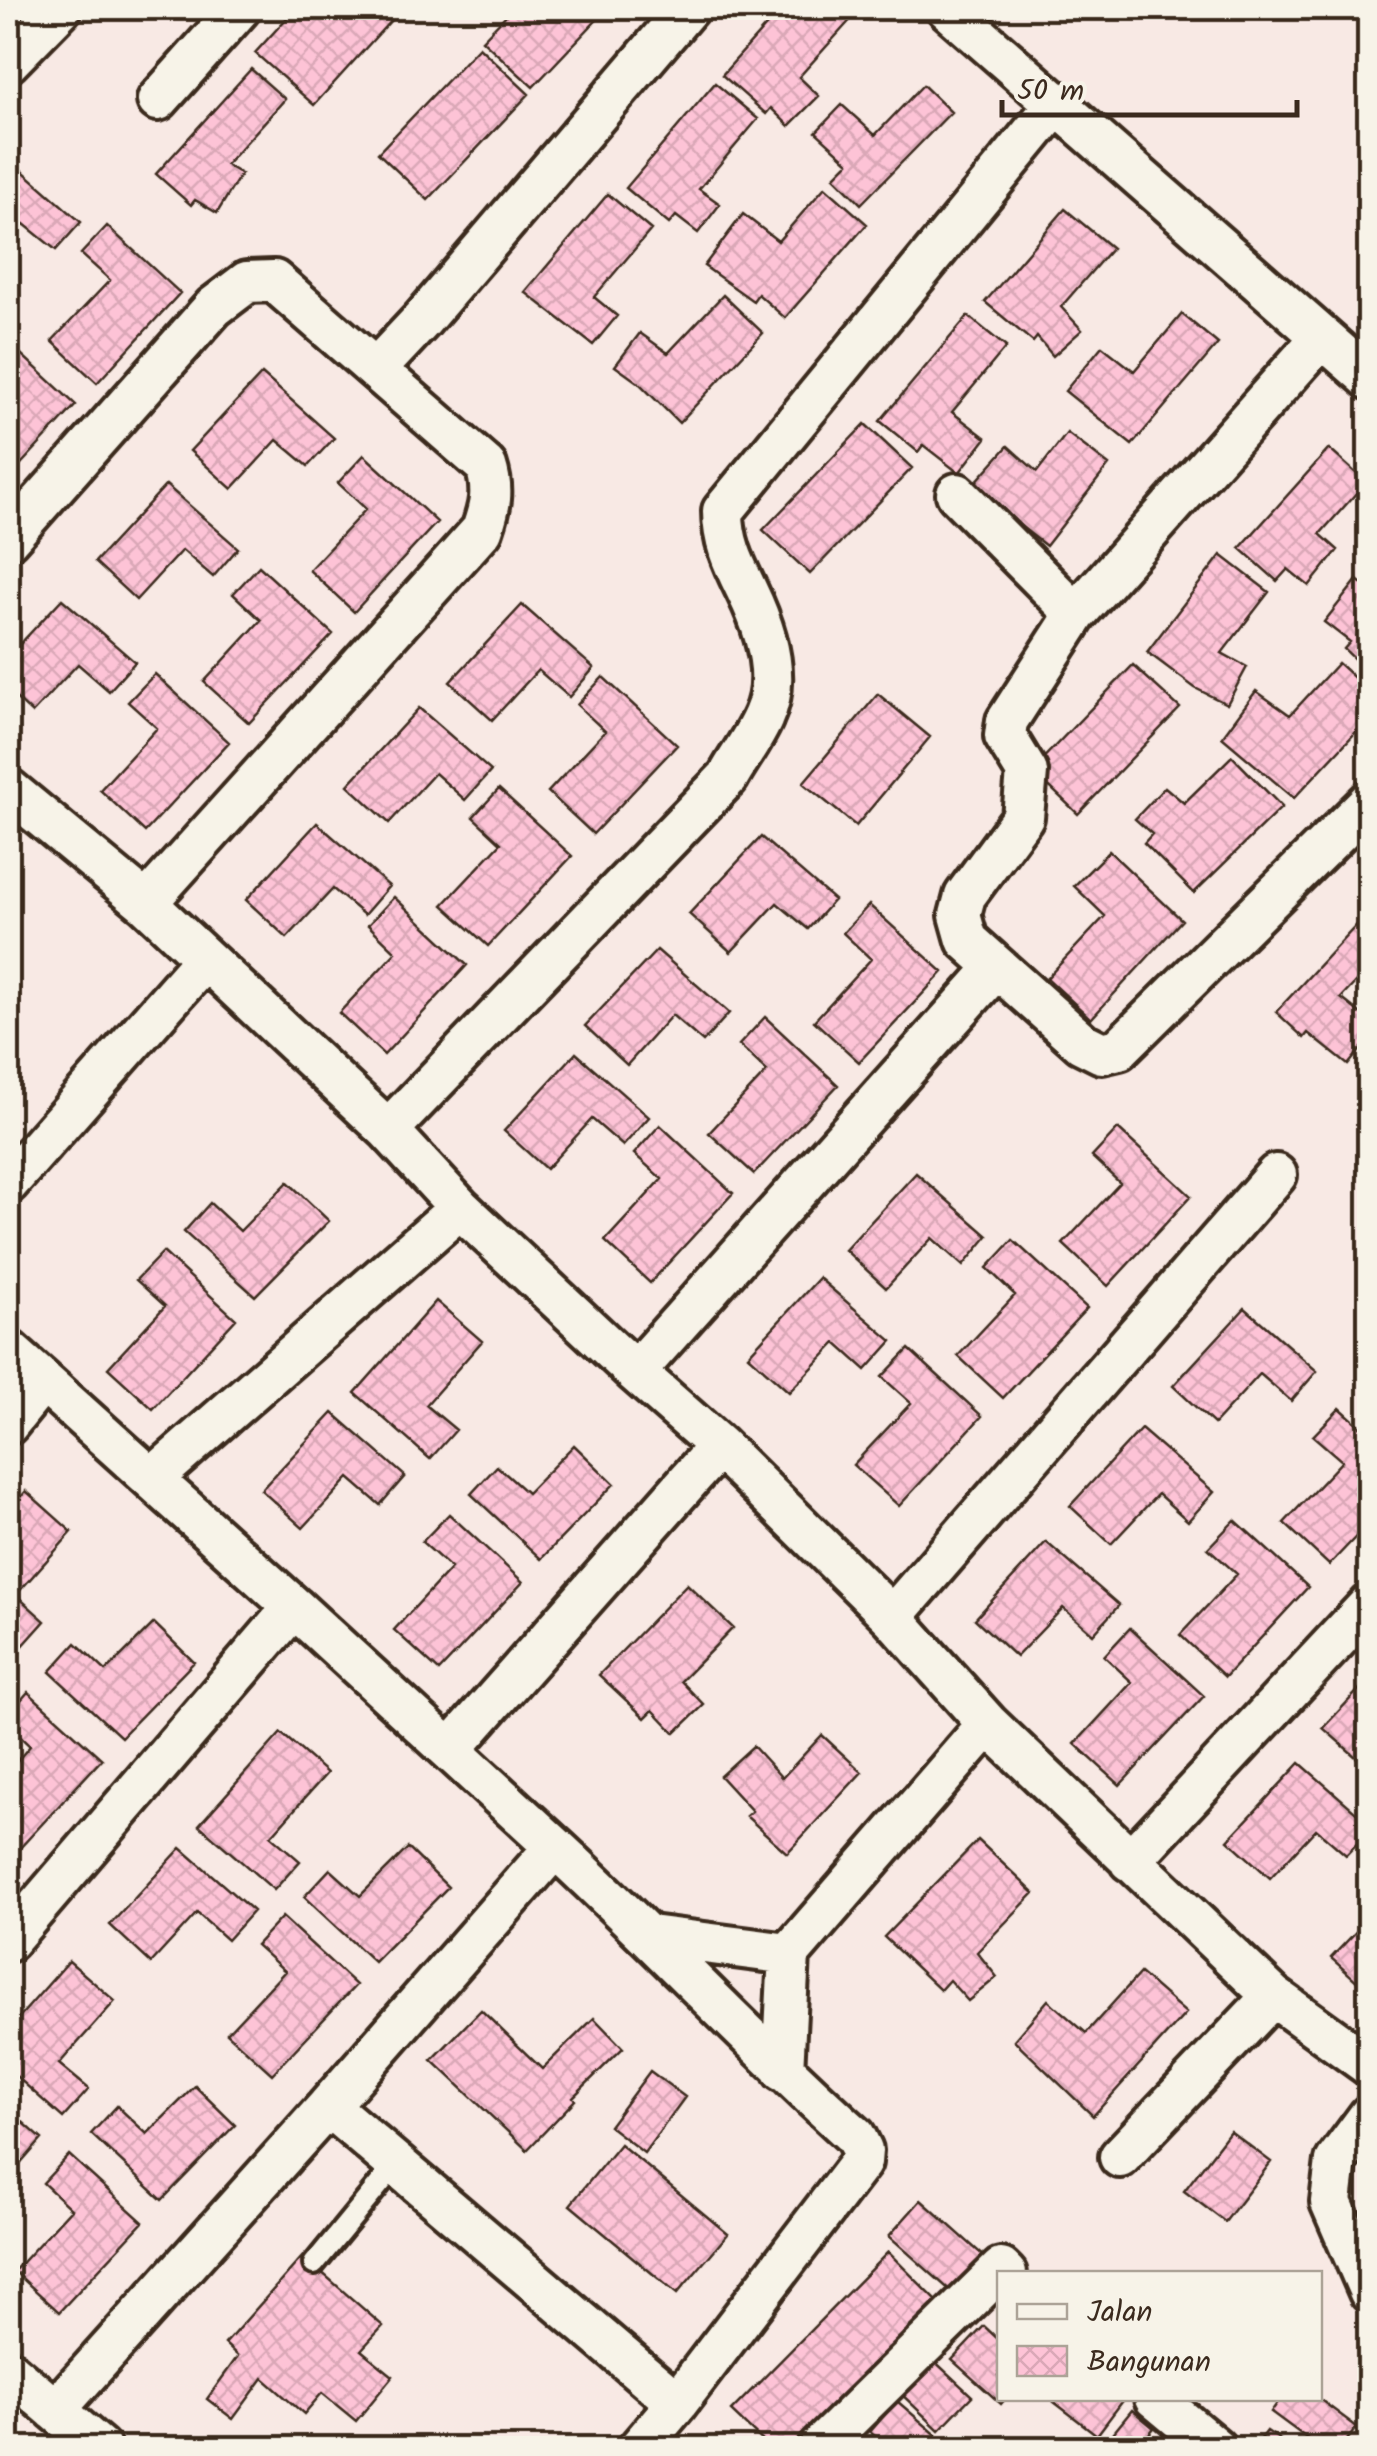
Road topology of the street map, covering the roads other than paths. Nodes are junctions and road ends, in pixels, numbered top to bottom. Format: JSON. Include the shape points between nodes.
{"nodes":[{"id":1,"x":60,"y":8,"type":"edge"},
{"id":2,"x":240,"y":8,"type":"edge"},
{"id":3,"x":688,"y":8,"type":"edge"},
{"id":4,"x":960,"y":12,"type":"edge"},
{"id":5,"x":8,"y":62,"type":"edge"},
{"id":6,"x":158,"y":100,"type":"dead end"},
{"id":7,"x":1058,"y":102,"type":"junction"},
{"id":8,"x":1322,"y":336,"type":"junction"},
{"id":9,"x":376,"y":368,"type":"junction"},
{"id":10,"x":1370,"y":379,"type":"edge"},
{"id":11,"x":956,"y":494,"type":"dead end"},
{"id":12,"x":8,"y":539,"type":"edge"},
{"id":13,"x":1076,"y":614,"type":"junction"},
{"id":14,"x":8,"y":789,"type":"edge"},
{"id":15,"x":1370,"y":801,"type":"edge"},
{"id":16,"x":146,"y":903,"type":"junction"},
{"id":17,"x":204,"y":959,"type":"junction"},
{"id":18,"x":997,"y":967,"type":"junction"},
{"id":19,"x":388,"y":1130,"type":"junction"},
{"id":20,"x":1276,"y":1174,"type":"dead end"},
{"id":21,"x":8,"y":1183,"type":"edge"},
{"id":22,"x":460,"y":1208,"type":"junction"},
{"id":23,"x":8,"y":1350,"type":"edge"},
{"id":24,"x":634,"y":1372,"type":"junction"},
{"id":25,"x":42,"y":1381,"type":"junction"},
{"id":26,"x":8,"y":1424,"type":"edge"},
{"id":27,"x":719,"y":1446,"type":"junction"},
{"id":28,"x":153,"y":1478,"type":"junction"},
{"id":29,"x":1370,"y":1604,"type":"edge"},
{"id":30,"x":294,"y":1607,"type":"junction"},
{"id":31,"x":892,"y":1617,"type":"junction"},
{"id":32,"x":988,"y":1724,"type":"junction"},
{"id":33,"x":451,"y":1749,"type":"junction"},
{"id":34,"x":554,"y":1847,"type":"junction"},
{"id":35,"x":1130,"y":1861,"type":"junction"},
{"id":36,"x":650,"y":1936,"type":"junction"},
{"id":37,"x":8,"y":1940,"type":"edge"},
{"id":38,"x":790,"y":1954,"type":"junction"},
{"id":39,"x":1273,"y":1996,"type":"junction"},
{"id":40,"x":1370,"y":2066,"type":"edge"},
{"id":41,"x":783,"y":2071,"type":"junction"},
{"id":42,"x":328,"y":2106,"type":"junction"},
{"id":43,"x":1370,"y":2115,"type":"edge"},
{"id":44,"x":1120,"y":2156,"type":"dead end"},
{"id":45,"x":396,"y":2164,"type":"junction"},
{"id":46,"x":314,"y":2264,"type":"dead end"},
{"id":47,"x":997,"y":2278,"type":"edge"},
{"id":48,"x":1370,"y":2292,"type":"edge"},
{"id":49,"x":8,"y":2370,"type":"edge"},
{"id":50,"x":1160,"y":2401,"type":"edge"},
{"id":51,"x":677,"y":2403,"type":"junction"},
{"id":52,"x":55,"y":2410,"type":"junction"},
{"id":53,"x":100,"y":2448,"type":"edge"},
{"id":54,"x":639,"y":2448,"type":"edge"},
{"id":55,"x":819,"y":2448,"type":"edge"},
{"id":56,"x":1215,"y":2448,"type":"edge"}],
"edges":[{"from":1,"to":5,"type":"street"},
{"from":2,"to":6,"type":"street"},
{"from":3,"to":9,"type":"street"},
{"from":4,"to":7,"type":"street"},
{"from":7,"to":8,"type":"street"},
{"from":7,"to":19,"type":"street","via":[[723,511],[729,556],[762,623],[772,672],[765,714],[728,777]]},
{"from":8,"to":10,"type":"street"},
{"from":8,"to":13,"type":"street"},
{"from":9,"to":12,"type":"street","via":[[274,281],[248,282],[214,306]]},
{"from":9,"to":16,"type":"street","via":[[486,466],[492,503],[482,530]]},
{"from":11,"to":13,"type":"street"},
{"from":13,"to":18,"type":"street","via":[[1007,721],[1005,736],[1028,772],[1023,817],[965,896],[960,915],[967,940]]},
{"from":14,"to":16,"type":"street"},
{"from":15,"to":18,"type":"street","via":[[1118,1049],[1102,1052],[1082,1044]]},
{"from":16,"to":17,"type":"street"},
{"from":17,"to":19,"type":"street"},
{"from":17,"to":21,"type":"street"},
{"from":18,"to":24,"type":"street"},
{"from":19,"to":22,"type":"street"},
{"from":20,"to":31,"type":"street"},
{"from":22,"to":24,"type":"street"},
{"from":22,"to":28,"type":"street"},
{"from":23,"to":25,"type":"street"},
{"from":24,"to":27,"type":"street"},
{"from":25,"to":26,"type":"street"},
{"from":25,"to":28,"type":"street"},
{"from":27,"to":31,"type":"street"},
{"from":27,"to":33,"type":"street"},
{"from":28,"to":30,"type":"street"},
{"from":29,"to":35,"type":"street"},
{"from":30,"to":33,"type":"street"},
{"from":30,"to":37,"type":"street"},
{"from":31,"to":32,"type":"street"},
{"from":32,"to":35,"type":"street"},
{"from":32,"to":38,"type":"street"},
{"from":33,"to":34,"type":"street"},
{"from":34,"to":36,"type":"street"},
{"from":34,"to":42,"type":"street"},
{"from":35,"to":39,"type":"street"},
{"from":36,"to":38,"type":"street"},
{"from":36,"to":41,"type":"street"},
{"from":38,"to":41,"type":"street"},
{"from":39,"to":40,"type":"street"},
{"from":39,"to":44,"type":"street"},
{"from":41,"to":51,"type":"street","via":[[855,2136],[861,2162]]},
{"from":42,"to":45,"type":"street"},
{"from":42,"to":52,"type":"street"},
{"from":43,"to":48,"type":"street","via":[[1336,2160],[1330,2202]]},
{"from":45,"to":46,"type":"lane"},
{"from":45,"to":51,"type":"street"},
{"from":47,"to":55,"type":"street"},
{"from":49,"to":52,"type":"street"},
{"from":50,"to":56,"type":"street"},
{"from":51,"to":54,"type":"street"},
{"from":52,"to":53,"type":"street"}]}
